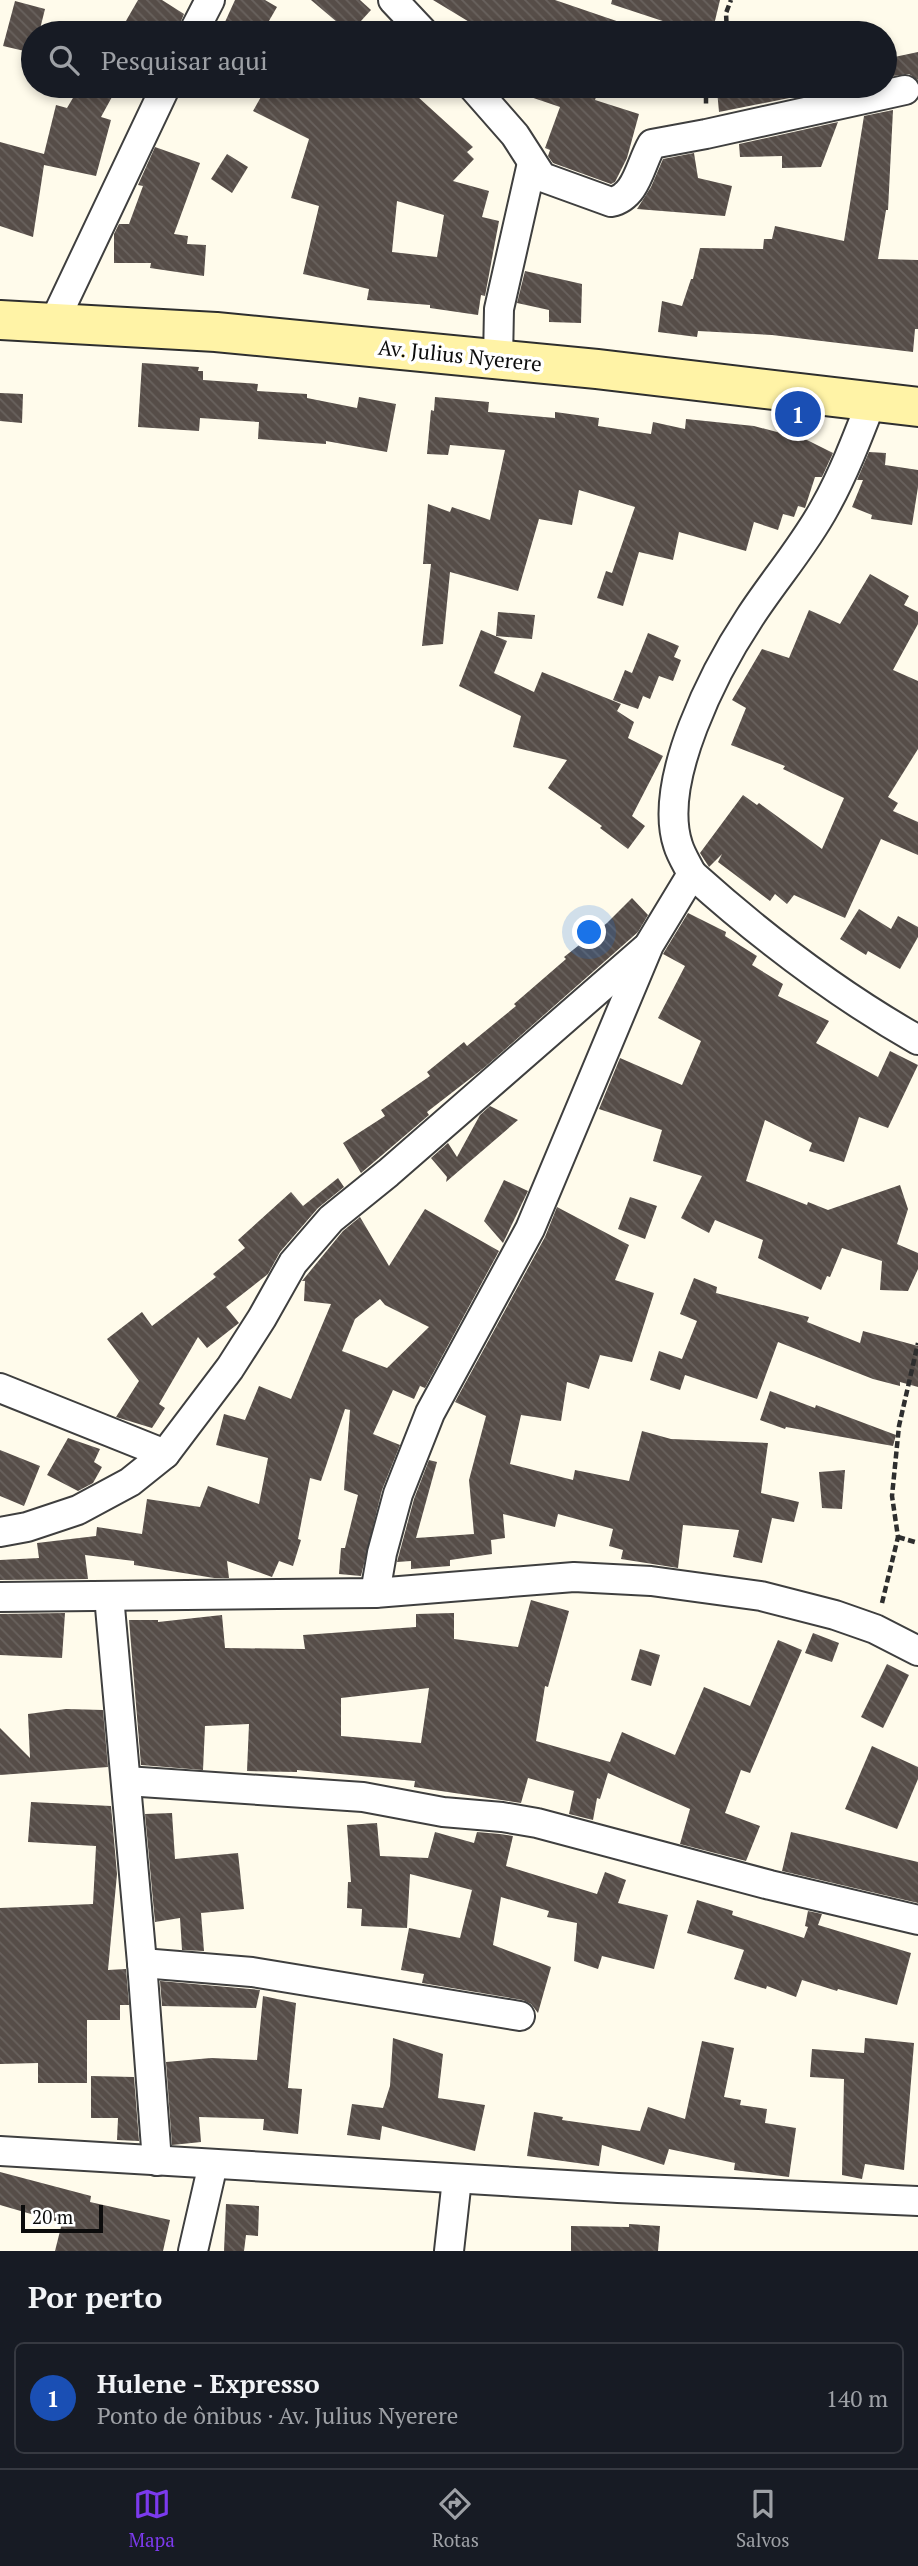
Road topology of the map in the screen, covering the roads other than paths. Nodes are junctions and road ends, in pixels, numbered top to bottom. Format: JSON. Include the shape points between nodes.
{"nodes":[{"id":1,"x":210,"y":0,"type":"edge"},
{"id":2,"x":393,"y":0,"type":"edge"},
{"id":3,"x":199,"y":21,"type":"edge"},
{"id":4,"x":413,"y":21,"type":"edge"},
{"id":5,"x":905,"y":90,"type":"dead end"},
{"id":6,"x":897,"y":92,"type":"edge"},
{"id":7,"x":160,"y":98,"type":"edge"},
{"id":8,"x":483,"y":98,"type":"edge"},
{"id":9,"x":870,"y":98,"type":"edge"},
{"id":10,"x":532,"y":163,"type":"junction"},
{"id":11,"x":0,"y":320,"type":"edge"},
{"id":12,"x":54,"y":322,"type":"junction"},
{"id":13,"x":498,"y":360,"type":"junction"},
{"id":14,"x":872,"y":400,"type":"junction"},
{"id":15,"x":918,"y":407,"type":"edge"},
{"id":16,"x":692,"y":874,"type":"junction"},
{"id":17,"x":649,"y":945,"type":"junction"},
{"id":18,"x":918,"y":1040,"type":"edge"},
{"id":19,"x":0,"y":1388,"type":"edge"},
{"id":20,"x":165,"y":1454,"type":"junction"},
{"id":21,"x":0,"y":1532,"type":"edge"},
{"id":22,"x":375,"y":1592,"type":"junction"},
{"id":23,"x":109,"y":1596,"type":"junction"},
{"id":24,"x":0,"y":1597,"type":"edge"},
{"id":25,"x":918,"y":1651,"type":"edge"},
{"id":26,"x":126,"y":1781,"type":"junction"},
{"id":27,"x":918,"y":1920,"type":"edge"},
{"id":28,"x":142,"y":1963,"type":"junction"},
{"id":29,"x":520,"y":2016,"type":"dead end"},
{"id":30,"x":0,"y":2151,"type":"edge"},
{"id":31,"x":157,"y":2161,"type":"junction"},
{"id":32,"x":213,"y":2164,"type":"junction"},
{"id":33,"x":457,"y":2179,"type":"junction"},
{"id":34,"x":918,"y":2201,"type":"edge"},
{"id":35,"x":193,"y":2251,"type":"edge"},
{"id":36,"x":449,"y":2251,"type":"edge"}],
"edges":[{"from":1,"to":3,"type":"street"},
{"from":2,"to":4,"type":"street"},
{"from":5,"to":6,"type":"street"},
{"from":7,"to":12,"type":"street"},
{"from":8,"to":10,"type":"street"},
{"from":9,"to":10,"type":"street","via":[[652,144],[629,192],[611,202],[542,177]]},
{"from":10,"to":13,"type":"street","via":[[499,309]]},
{"from":11,"to":12,"type":"main road","name":"Av. Julius Nyerere"},
{"from":12,"to":13,"type":"main road","name":"Av. Julius Nyerere","via":[[216,332]]},
{"from":13,"to":14,"type":"main road","name":"Av. Julius Nyerere"},
{"from":14,"to":15,"type":"main road","name":"Av. Julius Nyerere"},
{"from":14,"to":16,"type":"street","via":[[825,508],[750,616],[698,714],[678,774],[673,808],[678,844]]},
{"from":16,"to":17,"type":"street"},
{"from":16,"to":18,"type":"street","via":[[739,916]]},
{"from":17,"to":20,"type":"street","via":[[331,1219],[293,1263],[230,1368]]},
{"from":17,"to":22,"type":"street","via":[[530,1229],[429,1413],[398,1494]]},
{"from":19,"to":20,"type":"street"},
{"from":20,"to":21,"type":"street","via":[[130,1482],[78,1510]]},
{"from":22,"to":23,"type":"street"},
{"from":22,"to":25,"type":"street","via":[[574,1577],[651,1581],[761,1596],[835,1615]]},
{"from":23,"to":24,"type":"street"},
{"from":23,"to":26,"type":"street"},
{"from":26,"to":27,"type":"street","via":[[363,1797],[502,1817]]},
{"from":26,"to":28,"type":"street"},
{"from":28,"to":29,"type":"street","via":[[252,1972]]},
{"from":28,"to":31,"type":"street"},
{"from":30,"to":31,"type":"street"},
{"from":31,"to":32,"type":"street"},
{"from":32,"to":33,"type":"street"},
{"from":32,"to":35,"type":"street"},
{"from":33,"to":34,"type":"street"},
{"from":33,"to":36,"type":"street"}]}
